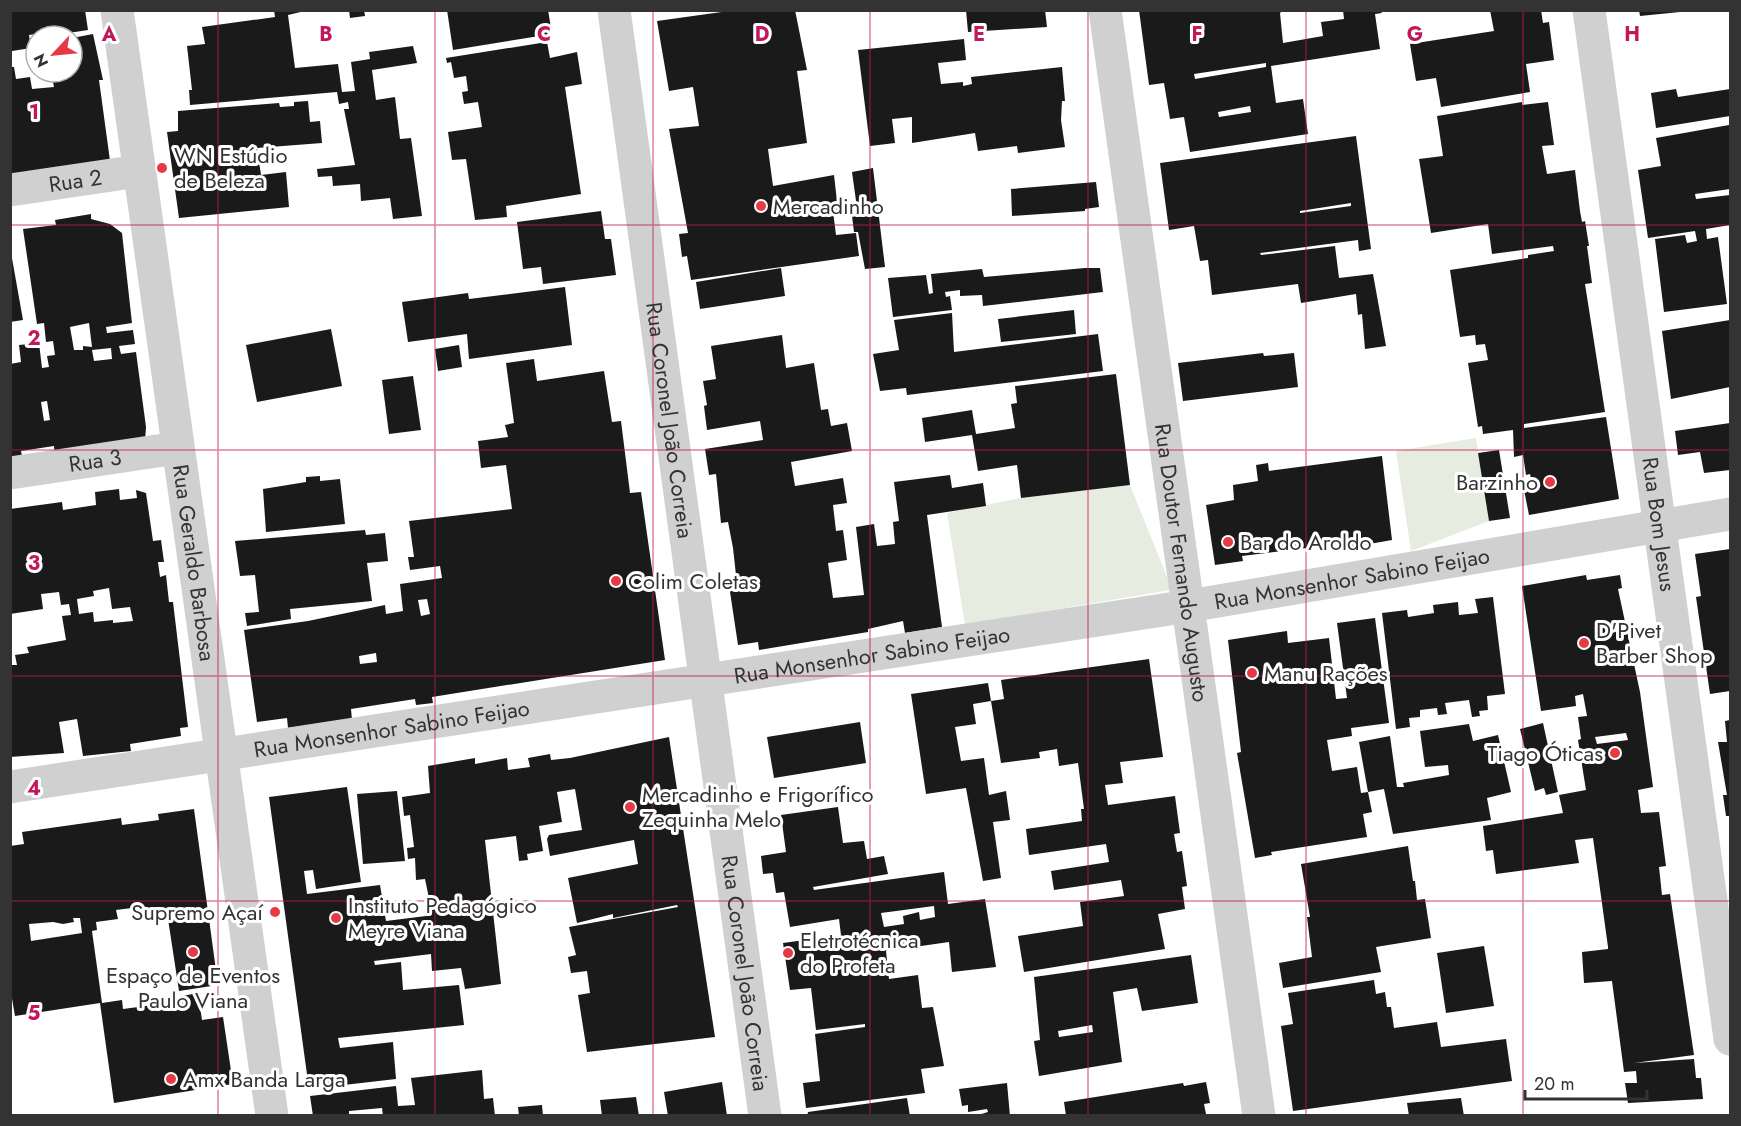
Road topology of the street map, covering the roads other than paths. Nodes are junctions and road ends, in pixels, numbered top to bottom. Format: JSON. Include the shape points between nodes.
{"nodes":[{"id":1,"x":117,"y":10,"type":"edge"},
{"id":2,"x":614,"y":10,"type":"edge"},
{"id":3,"x":1105,"y":10,"type":"edge"},
{"id":4,"x":1589,"y":10,"type":"edge"},
{"id":5,"x":139,"y":171,"type":"junction"},
{"id":6,"x":10,"y":190,"type":"edge"},
{"id":7,"x":177,"y":448,"type":"junction"},
{"id":8,"x":10,"y":472,"type":"edge"},
{"id":9,"x":1731,"y":514,"type":"edge"},
{"id":10,"x":1661,"y":526,"type":"junction"},
{"id":11,"x":1189,"y":606,"type":"junction"},
{"id":12,"x":706,"y":680,"type":"junction"},
{"id":13,"x":220,"y":756,"type":"junction"},
{"id":14,"x":10,"y":787,"type":"edge"},
{"id":15,"x":1731,"y":1039,"type":"edge"},
{"id":16,"x":272,"y":1116,"type":"edge"},
{"id":17,"x":765,"y":1116,"type":"edge"},
{"id":18,"x":1258,"y":1116,"type":"edge"}],
"edges":[{"from":1,"to":5,"type":"street","name":"Rua Geraldo Barbosa"},
{"from":2,"to":12,"type":"street","name":"Rua Coronel João Correia"},
{"from":3,"to":11,"type":"street","name":"Rua Doutor Fernando Augusto"},
{"from":4,"to":10,"type":"street","name":"Rua Bom Jesus"},
{"from":5,"to":6,"type":"street","name":"Rua 2"},
{"from":5,"to":7,"type":"street","name":"Rua Geraldo Barbosa"},
{"from":7,"to":8,"type":"street","name":"Rua 3"},
{"from":7,"to":13,"type":"street","name":"Rua Geraldo Barbosa"},
{"from":9,"to":10,"type":"street","name":"Rua Monsenhor Sabino Feijao"},
{"from":10,"to":11,"type":"street","name":"Rua Monsenhor Sabino Feijao"},
{"from":10,"to":15,"type":"street","name":"Rua Bom Jesus"},
{"from":11,"to":12,"type":"street","name":"Rua Monsenhor Sabino Feijao"},
{"from":11,"to":18,"type":"street","name":"Rua Doutor Fernando Augusto"},
{"from":12,"to":13,"type":"street","name":"Rua Monsenhor Sabino Feijao"},
{"from":12,"to":17,"type":"street","name":"Rua Coronel João Correia"},
{"from":13,"to":14,"type":"street","name":"Rua Monsenhor Sabino Feijao"},
{"from":13,"to":16,"type":"street","name":"Rua Geraldo Barbosa"}]}
